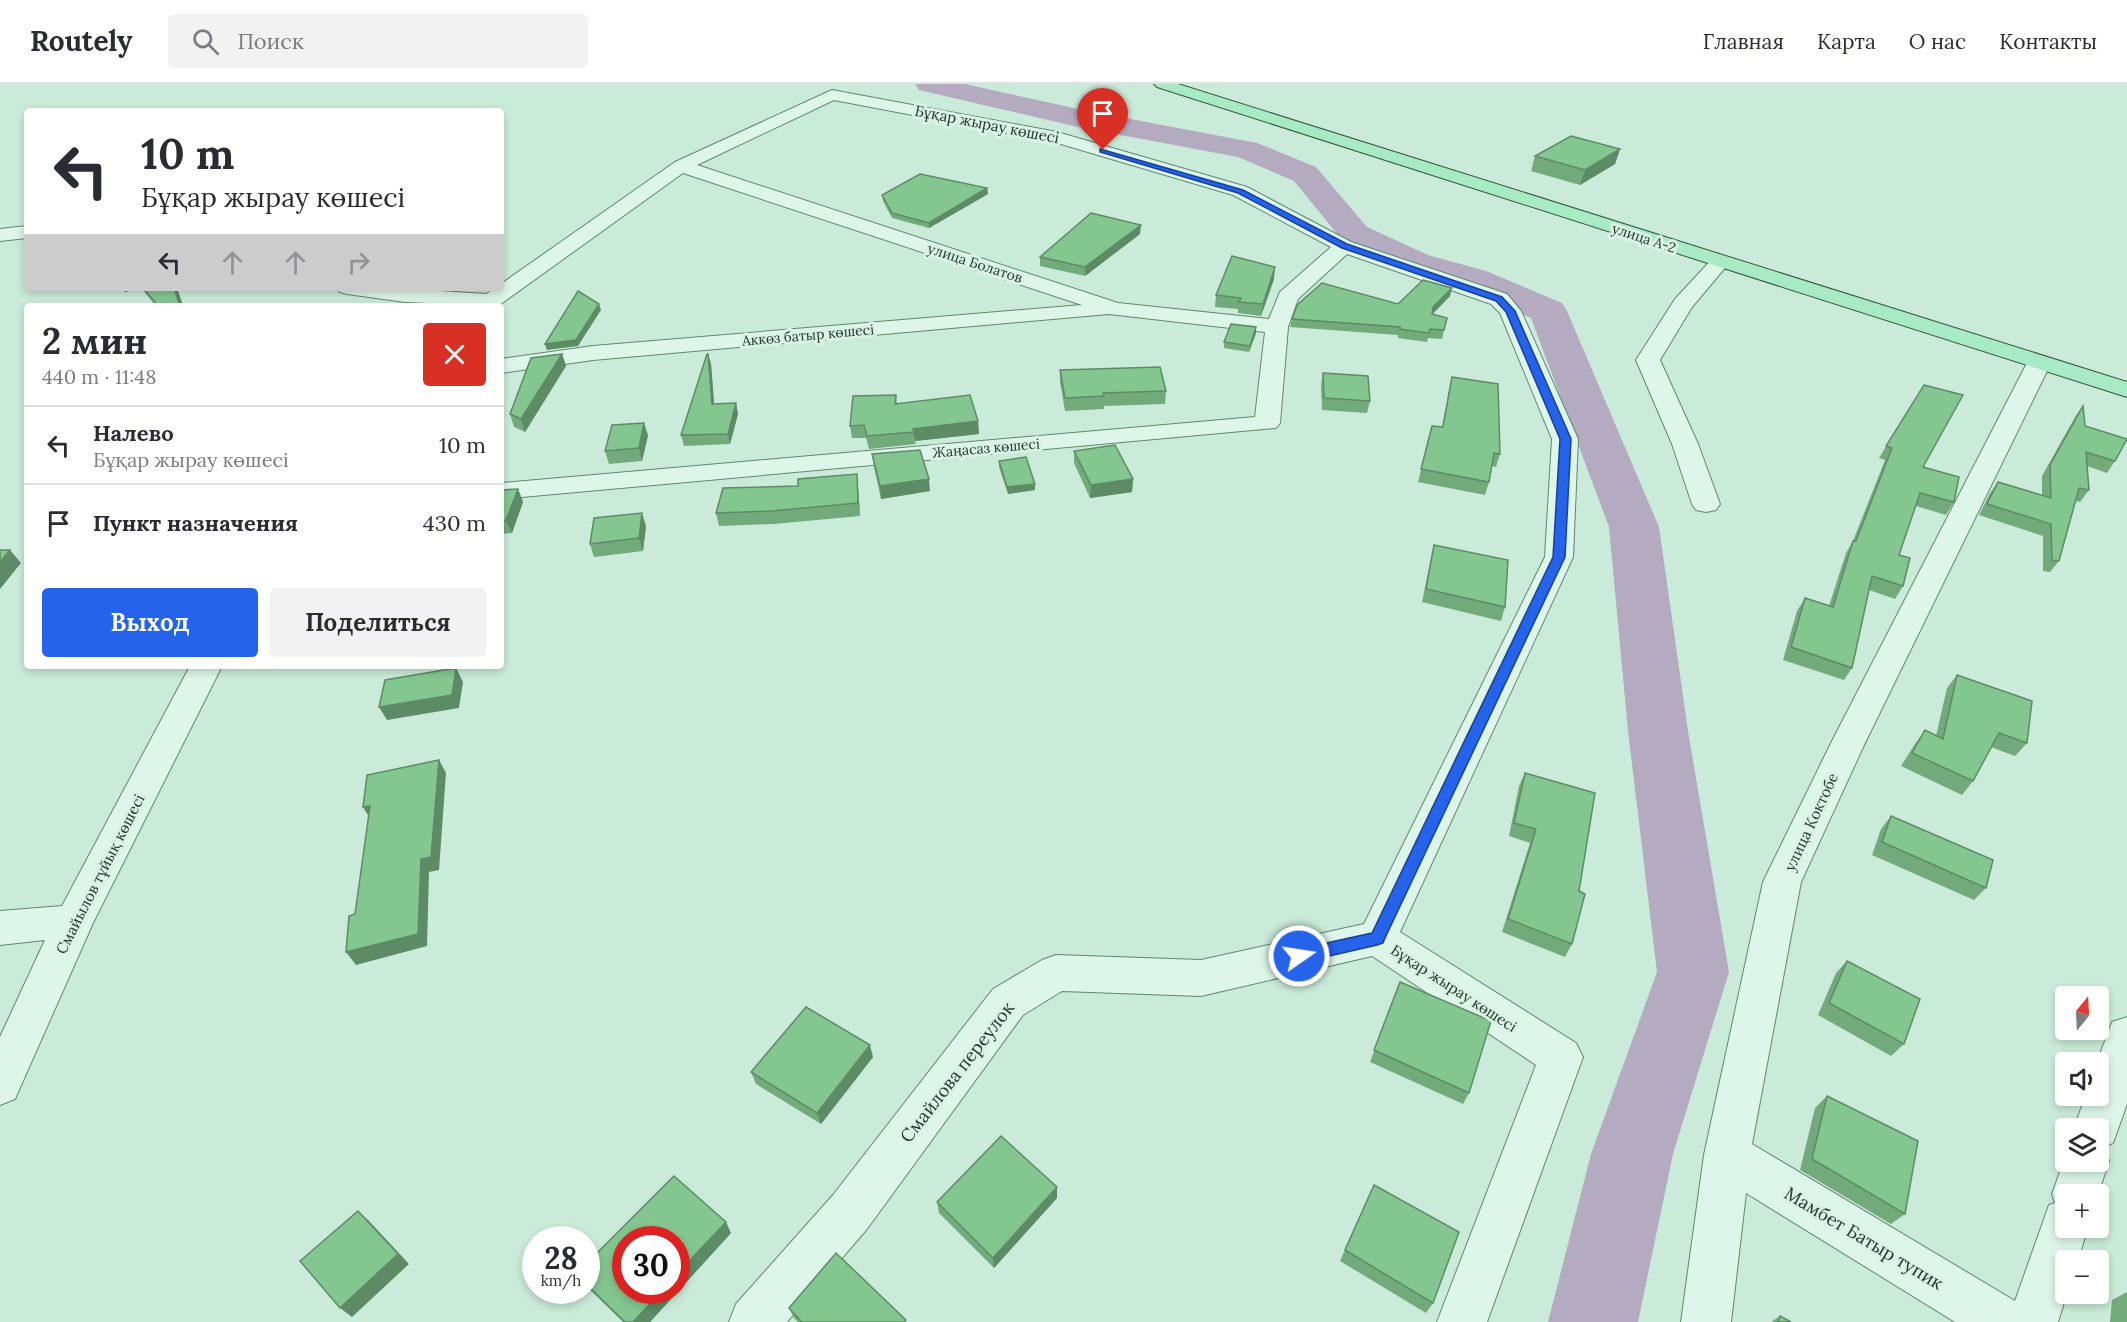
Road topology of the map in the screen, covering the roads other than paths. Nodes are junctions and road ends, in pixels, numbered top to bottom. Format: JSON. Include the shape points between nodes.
{"nodes":[{"id":1,"x":1162,"y":84,"type":"edge"},
{"id":2,"x":681,"y":166,"type":"junction"},
{"id":3,"x":24,"y":232,"type":"edge"},
{"id":4,"x":0,"y":235,"type":"edge"},
{"id":5,"x":1344,"y":246,"type":"junction"},
{"id":6,"x":1720,"y":262,"type":"junction"},
{"id":7,"x":369,"y":291,"type":"edge"},
{"id":8,"x":478,"y":303,"type":"edge"},
{"id":9,"x":489,"y":303,"type":"edge"},
{"id":10,"x":1114,"y":309,"type":"junction"},
{"id":11,"x":1277,"y":327,"type":"junction"},
{"id":12,"x":2039,"y":363,"type":"junction"},
{"id":13,"x":504,"y":366,"type":"edge"},
{"id":14,"x":2127,"y":390,"type":"edge"},
{"id":15,"x":504,"y":491,"type":"edge"},
{"id":16,"x":1706,"y":504,"type":"dead end"},
{"id":17,"x":205,"y":669,"type":"edge"},
{"id":18,"x":74,"y":921,"type":"junction"},
{"id":19,"x":0,"y":928,"type":"edge"},
{"id":20,"x":1377,"y":938,"type":"junction"},
{"id":21,"x":2127,"y":1036,"type":"edge"},
{"id":22,"x":0,"y":1084,"type":"edge"},
{"id":23,"x":2100,"y":1118,"type":"edge"},
{"id":24,"x":1727,"y":1155,"type":"junction"},
{"id":25,"x":2061,"y":1238,"type":"edge"},
{"id":26,"x":754,"y":1322,"type":"edge"},
{"id":27,"x":1462,"y":1322,"type":"edge"},
{"id":28,"x":1706,"y":1322,"type":"edge"},
{"id":29,"x":2002,"y":1322,"type":"edge"},
{"id":30,"x":2032,"y":1322,"type":"edge"}],
"edges":[{"from":1,"to":6,"type":"main road","name":"улица А-2"},
{"from":2,"to":5,"type":"street","name":"Бұқар жырау көшесі","via":[[832,94],[1057,136],[1240,191]]},
{"from":2,"to":9,"type":"street"},
{"from":2,"to":10,"type":"street","name":"улица Болатов"},
{"from":3,"to":4,"type":"street"},
{"from":5,"to":11,"type":"street","name":"Жаңасаз көшесі","via":[[1288,297]]},
{"from":5,"to":20,"type":"street","name":"Бұқар жырау көшесі","via":[[1499,299],[1510,311],[1565,439],[1559,557]]},
{"from":6,"to":12,"type":"main road","name":"улица А-2"},
{"from":6,"to":16,"type":"street","via":[[1683,304],[1648,360],[1686,444]]},
{"from":7,"to":8,"type":"street"},
{"from":10,"to":11,"type":"street","name":"улица Болатов"},
{"from":10,"to":13,"type":"street","name":"Аккөз батыр көшесі","via":[[593,353]]},
{"from":11,"to":15,"type":"street","name":"Жаңасаз көшесі","via":[[1267,423]]},
{"from":12,"to":14,"type":"main road","name":"улица А-2"},
{"from":12,"to":24,"type":"street","name":"улица Коктобе","via":[[1782,882]]},
{"from":17,"to":18,"type":"street","name":"Смайылов тұйық көшесі"},
{"from":18,"to":19,"type":"street"},
{"from":18,"to":22,"type":"street","name":"Смайылов тұйық көшесі"},
{"from":20,"to":26,"type":"street","name":"Смайлова переулок","via":[[1201,978],[1056,973],[1008,1002],[850,1212]]},
{"from":20,"to":27,"type":"street","name":"Бұқар жырау көшесі","via":[[1561,1057]]},
{"from":21,"to":23,"type":"street"},
{"from":24,"to":28,"type":"street","name":"улица Коктобе"},
{"from":24,"to":29,"type":"street","name":"Мамбет Батыр тупик"},
{"from":25,"to":30,"type":"street"}]}
